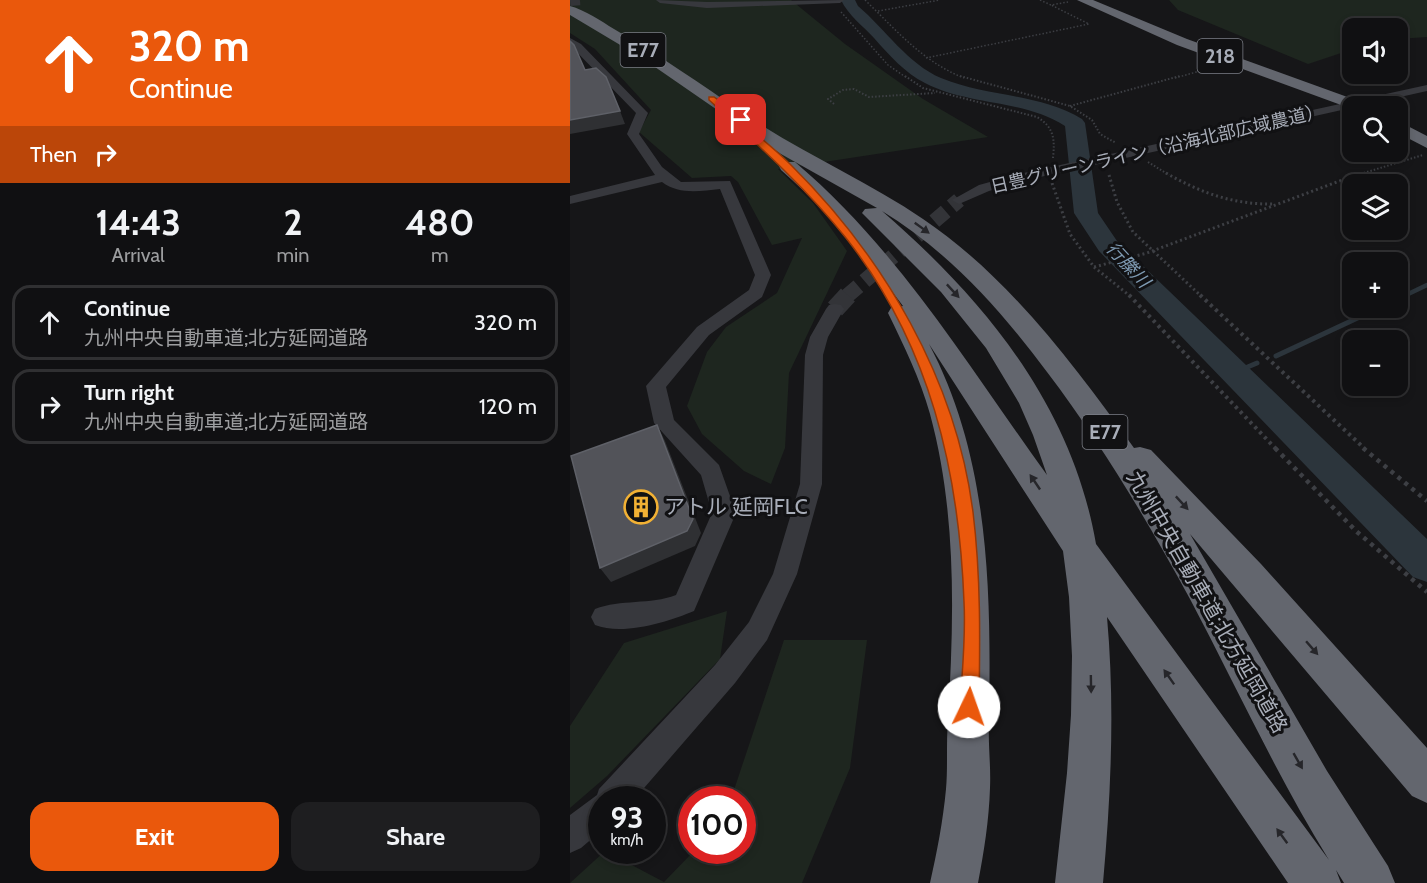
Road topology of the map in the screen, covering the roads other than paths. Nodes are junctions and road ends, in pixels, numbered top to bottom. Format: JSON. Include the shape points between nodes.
{"nodes":[{"id":1,"x":660,"y":0,"type":"edge"},
{"id":2,"x":838,"y":0,"type":"edge"},
{"id":3,"x":832,"y":1,"type":"edge"},
{"id":4,"x":1076,"y":1,"type":"edge"},
{"id":5,"x":570,"y":10,"type":"edge"},
{"id":6,"x":570,"y":41,"type":"edge"},
{"id":7,"x":1427,"y":88,"type":"edge"},
{"id":8,"x":1392,"y":96,"type":"edge"},
{"id":9,"x":1342,"y":103,"type":"edge"},
{"id":10,"x":1342,"y":109,"type":"edge"},
{"id":11,"x":1408,"y":132,"type":"edge"},
{"id":12,"x":1427,"y":143,"type":"edge"},
{"id":13,"x":793,"y":161,"type":"junction"},
{"id":14,"x":664,"y":177,"type":"junction"},
{"id":15,"x":570,"y":200,"type":"edge"},
{"id":16,"x":958,"y":200,"type":"tunnel mouth"},
{"id":17,"x":835,"y":309,"type":"tunnel mouth"},
{"id":18,"x":1045,"y":350,"type":"junction"},
{"id":19,"x":604,"y":617,"type":"dead end"},
{"id":20,"x":968,"y":730,"type":"junction"},
{"id":21,"x":1427,"y":781,"type":"edge"},
{"id":22,"x":625,"y":786,"type":"edge"},
{"id":23,"x":588,"y":821,"type":"edge"},
{"id":24,"x":570,"y":837,"type":"edge"},
{"id":25,"x":945,"y":883,"type":"edge"},
{"id":26,"x":954,"y":883,"type":"edge"},
{"id":27,"x":1079,"y":883,"type":"edge"},
{"id":28,"x":1317,"y":883,"type":"edge"},
{"id":29,"x":1371,"y":883,"type":"edge"}],
"edges":[{"from":1,"to":3,"type":"street","via":[[699,5]]},
{"from":2,"to":3,"type":"street"},
{"from":4,"to":9,"type":"highway","number":"218"},
{"from":5,"to":13,"type":"highway","name":"九州中央自動車道;北方延岡道路","number":"E77","via":[[639,48]]},
{"from":6,"to":14,"type":"street","via":[[642,113],[633,134]]},
{"from":7,"to":8,"type":"street","name":"日豊グリーンライン（沿海北部広域農道）"},
{"from":10,"to":16,"type":"street","name":"日豊グリーンライン（沿海北部広域農道）","via":[[1053,170],[984,188]]},
{"from":11,"to":12,"type":"highway"},
{"from":13,"to":18,"type":"highway","name":"九州中央自動車道;北方延岡道路","number":"E77","one_way":true,"via":[[883,203],[936,239]]},
{"from":13,"to":20,"type":"highway","via":[[882,283],[921,355],[944,414],[959,474],[970,554],[973,605]]},
{"from":13,"to":27,"type":"highway","one_way":true,"via":[[847,192],[884,223],[970,311],[1013,368],[1049,435],[1074,520],[1089,625],[1091,714]]},
{"from":28,"to":13,"type":"highway","name":"九州中央自動車道;北方延岡道路","number":"E77","one_way":true,"via":[[1116,602],[899,286]]},
{"from":14,"to":15,"type":"street"},
{"from":14,"to":19,"type":"street","via":[[676,185],[692,187],[725,184],[764,275],[756,294],[703,331],[656,386],[664,423],[711,471],[724,513],[685,603],[660,613]]},
{"from":17,"to":22,"type":"street","via":[[814,355],[812,484],[785,574],[758,631]]},
{"from":18,"to":21,"type":"highway","one_way":true},
{"from":18,"to":29,"type":"highway","name":"九州中央自動車道;北方延岡道路","number":"E77","one_way":true,"via":[[1113,442],[1163,520]]},
{"from":20,"to":25,"type":"highway","via":[[961,802]]},
{"from":20,"to":26,"type":"highway","via":[[968,788]]},
{"from":23,"to":24,"type":"street"}]}
